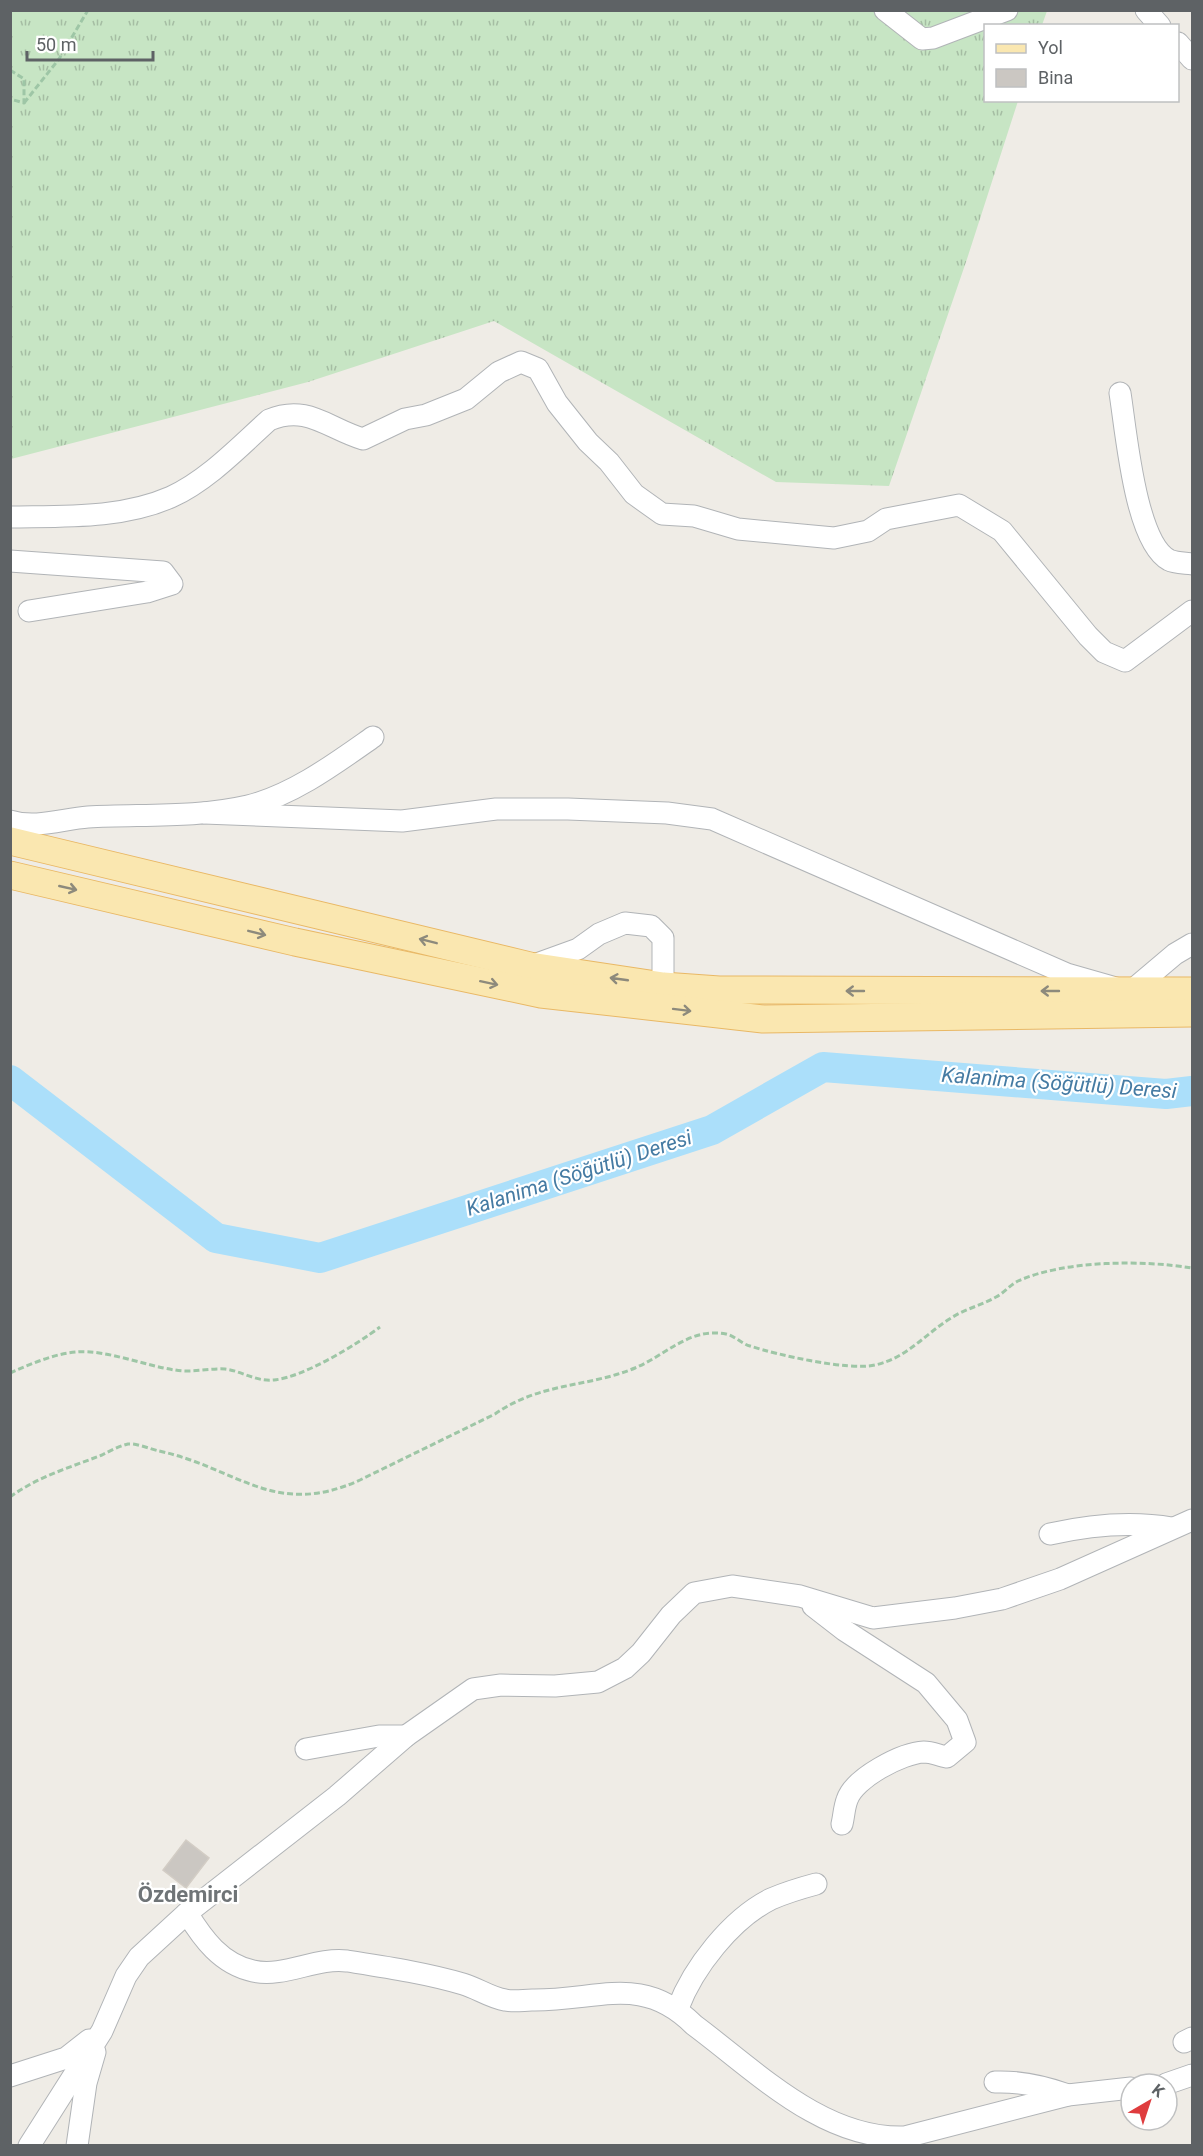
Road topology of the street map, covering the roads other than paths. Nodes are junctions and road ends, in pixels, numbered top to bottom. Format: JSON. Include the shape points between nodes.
{"nodes":[{"id":1,"x":885,"y":10,"type":"edge"},
{"id":2,"x":1007,"y":10,"type":"edge"},
{"id":3,"x":1146,"y":10,"type":"edge"},
{"id":4,"x":1158,"y":24,"type":"edge"},
{"id":5,"x":1179,"y":44,"type":"edge"},
{"id":6,"x":1192,"y":59,"type":"edge"},
{"id":7,"x":1120,"y":393,"type":"dead end"},
{"id":8,"x":10,"y":517,"type":"edge"},
{"id":9,"x":10,"y":561,"type":"edge"},
{"id":10,"x":1192,"y":564,"type":"edge"},
{"id":11,"x":29,"y":611,"type":"dead end"},
{"id":12,"x":1192,"y":612,"type":"edge"},
{"id":13,"x":373,"y":737,"type":"dead end"},
{"id":14,"x":204,"y":813,"type":"junction"},
{"id":15,"x":10,"y":821,"type":"edge"},
{"id":16,"x":10,"y":841,"type":"edge"},
{"id":17,"x":12,"y":878,"type":"edge"},
{"id":18,"x":1192,"y":944,"type":"edge"},
{"id":19,"x":530,"y":966,"type":"junction"},
{"id":20,"x":663,"y":986,"type":"junction"},
{"id":21,"x":1192,"y":991,"type":"edge"},
{"id":22,"x":1130,"y":992,"type":"junction"},
{"id":23,"x":1192,"y":1013,"type":"edge"},
{"id":24,"x":1192,"y":1520,"type":"edge"},
{"id":25,"x":1172,"y":1528,"type":"junction"},
{"id":26,"x":1050,"y":1534,"type":"dead end"},
{"id":27,"x":800,"y":1596,"type":"junction"},
{"id":28,"x":406,"y":1736,"type":"junction"},
{"id":29,"x":306,"y":1749,"type":"dead end"},
{"id":30,"x":842,"y":1824,"type":"dead end"},
{"id":31,"x":816,"y":1884,"type":"dead end"},
{"id":32,"x":187,"y":1913,"type":"junction"},
{"id":33,"x":678,"y":2008,"type":"junction"},
{"id":34,"x":102,"y":2031,"type":"junction"},
{"id":35,"x":10,"y":2076,"type":"edge"},
{"id":36,"x":995,"y":2082,"type":"dead end"},
{"id":37,"x":1119,"y":2089,"type":"edge"},
{"id":38,"x":1068,"y":2095,"type":"junction"},
{"id":39,"x":29,"y":2145,"type":"edge"},
{"id":40,"x":77,"y":2145,"type":"edge"}],
"edges":[{"from":1,"to":2,"type":"street","via":[[922,39]]},
{"from":3,"to":4,"type":"street"},
{"from":5,"to":6,"type":"street"},
{"from":7,"to":10,"type":"street","via":[[1138,505],[1153,543],[1169,560]]},
{"from":8,"to":12,"type":"street","via":[[80,516],[132,509],[171,497],[210,472],[269,420],[280,415],[298,413],[314,417],[339,432],[363,439],[405,419],[466,399],[499,372],[521,362],[538,369],[557,403],[588,442],[634,494],[662,514],[694,516],[738,529],[834,538],[868,531],[886,519],[959,505],[1002,531],[1088,636],[1104,652],[1125,662]]},
{"from":9,"to":11,"type":"street","via":[[163,572],[172,584],[147,592]]},
{"from":13,"to":14,"type":"street","via":[[315,775],[266,799]]},
{"from":14,"to":15,"type":"street","via":[[86,818],[39,825]]},
{"from":14,"to":22,"type":"street","via":[[402,821],[496,809],[618,810],[712,819],[1067,974]]},
{"from":19,"to":16,"type":"main road","one_way":true},
{"from":17,"to":23,"type":"main road","one_way":true,"via":[[541,994],[763,1019]]},
{"from":18,"to":22,"type":"street","via":[[1174,954]]},
{"from":20,"to":19,"type":"main road","one_way":true},
{"from":19,"to":20,"type":"street","via":[[578,949],[625,923],[651,926],[663,938]]},
{"from":22,"to":20,"type":"main road","one_way":true,"via":[[719,990]]},
{"from":21,"to":22,"type":"main road"},
{"from":24,"to":25,"type":"street"},
{"from":25,"to":26,"type":"street","via":[[1123,1524]]},
{"from":25,"to":27,"type":"street","via":[[1060,1579],[1002,1599],[955,1608],[873,1618]]},
{"from":27,"to":28,"type":"street","via":[[732,1586],[694,1593],[625,1668],[598,1682],[473,1689]]},
{"from":27,"to":30,"type":"street","via":[[926,1683],[957,1720],[965,1742],[947,1757],[925,1752],[882,1767],[847,1798]]},
{"from":28,"to":29,"type":"street","via":[[379,1736]]},
{"from":28,"to":32,"type":"street","via":[[337,1796]]},
{"from":31,"to":33,"type":"street","via":[[770,1900],[751,1913],[716,1946],[687,1985]]},
{"from":32,"to":33,"type":"street","via":[[214,1951],[254,1971],[278,1971],[323,1960],[346,1961],[461,1983],[504,2000],[553,2000],[634,1992],[657,1997]]},
{"from":32,"to":34,"type":"street","via":[[139,1957],[126,1976]]},
{"from":33,"to":38,"type":"street","via":[[694,2025],[814,2114],[881,2138],[905,2137]]},
{"from":34,"to":35,"type":"street","via":[[66,2058]]},
{"from":34,"to":39,"type":"street"},
{"from":34,"to":40,"type":"street","via":[[86,2083]]},
{"from":36,"to":38,"type":"street","via":[[1018,2081]]},
{"from":37,"to":38,"type":"street"}]}
